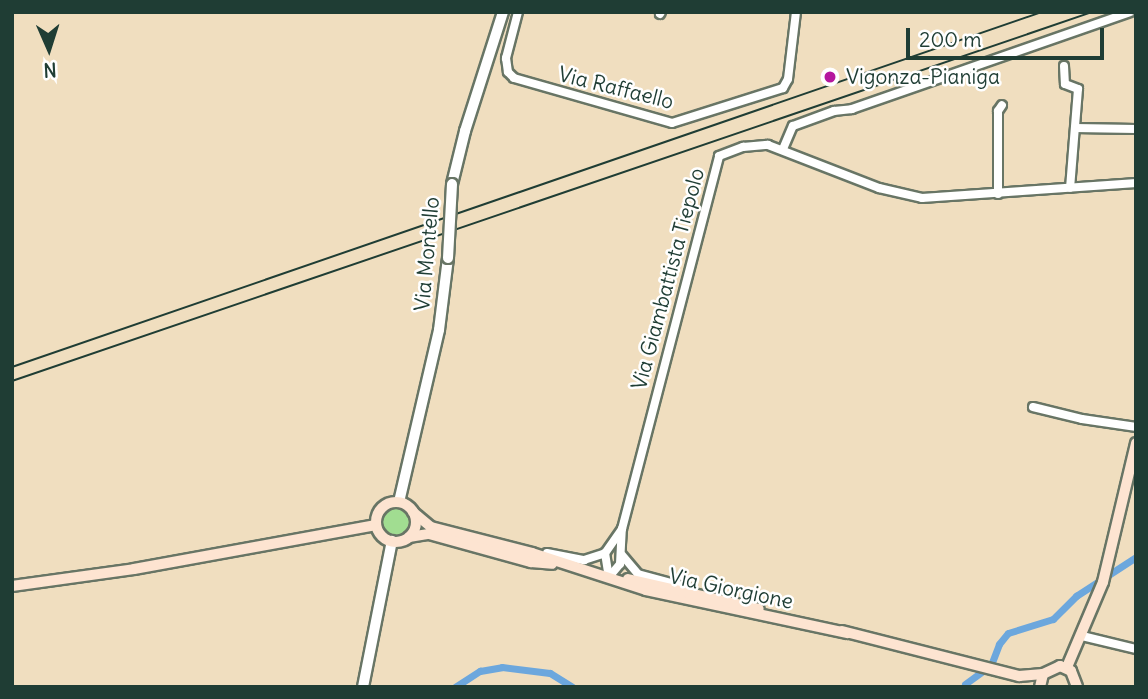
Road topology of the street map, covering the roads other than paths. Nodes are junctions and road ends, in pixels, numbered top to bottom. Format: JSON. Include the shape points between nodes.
{"nodes":[{"id":1,"x":503,"y":12,"type":"edge"},
{"id":2,"x":518,"y":12,"type":"edge"},
{"id":3,"x":796,"y":12,"type":"edge"},
{"id":4,"x":1130,"y":12,"type":"edge"},
{"id":5,"x":1064,"y":66,"type":"dead end"},
{"id":6,"x":1002,"y":104,"type":"dead end"},
{"id":7,"x":1075,"y":128,"type":"junction"},
{"id":8,"x":1136,"y":129,"type":"edge"},
{"id":9,"x":783,"y":149,"type":"junction"},
{"id":10,"x":1136,"y":183,"type":"edge"},
{"id":11,"x":1070,"y":188,"type":"junction"},
{"id":12,"x":998,"y":194,"type":"junction"},
{"id":13,"x":1033,"y":407,"type":"dead end"},
{"id":14,"x":1136,"y":427,"type":"edge"},
{"id":15,"x":1136,"y":443,"type":"edge"},
{"id":16,"x":399,"y":502,"type":"junction"},
{"id":17,"x":413,"y":512,"type":"junction"},
{"id":18,"x":376,"y":525,"type":"junction"},
{"id":19,"x":622,"y":528,"type":"junction"},
{"id":20,"x":409,"y":537,"type":"junction"},
{"id":21,"x":393,"y":541,"type":"junction"},
{"id":22,"x":532,"y":553,"type":"junction"},
{"id":23,"x":605,"y":553,"type":"junction"},
{"id":24,"x":622,"y":555,"type":"junction"},
{"id":25,"x":564,"y":565,"type":"junction"},
{"id":26,"x":609,"y":577,"type":"junction"},
{"id":27,"x":12,"y":586,"type":"edge"},
{"id":28,"x":759,"y":609,"type":"junction"},
{"id":29,"x":847,"y":633,"type":"junction"},
{"id":30,"x":1082,"y":636,"type":"junction"},
{"id":31,"x":1136,"y":649,"type":"edge"},
{"id":32,"x":1067,"y":667,"type":"junction"},
{"id":33,"x":1043,"y":674,"type":"junction"},
{"id":34,"x":1018,"y":676,"type":"junction"},
{"id":35,"x":363,"y":687,"type":"edge"},
{"id":36,"x":1038,"y":687,"type":"edge"},
{"id":37,"x":1077,"y":687,"type":"edge"}],
"edges":[{"from":1,"to":16,"type":"street","name":"Via Montello","bridge":true,"via":[[452,184],[439,330]]},
{"from":2,"to":3,"type":"street","name":"Via Raffaello","via":[[506,58],[514,78],[672,123],[783,88]]},
{"from":4,"to":9,"type":"street","via":[[793,126]]},
{"from":5,"to":7,"type":"street","via":[[1065,84],[1078,89]]},
{"from":6,"to":12,"type":"street","via":[[998,111]]},
{"from":7,"to":8,"type":"street"},
{"from":7,"to":11,"type":"street"},
{"from":9,"to":12,"type":"street","name":"Via Giambattista Tiepolo","via":[[909,196]]},
{"from":9,"to":19,"type":"street","name":"Via Giambattista Tiepolo","via":[[755,145],[719,156]]},
{"from":10,"to":11,"type":"street","name":"Via Giambattista Tiepolo"},
{"from":11,"to":12,"type":"street","name":"Via Giambattista Tiepolo"},
{"from":13,"to":14,"type":"street"},
{"from":15,"to":30,"type":"main road","via":[[1103,582]]},
{"from":16,"to":17,"type":"main road"},
{"from":16,"to":18,"type":"main road","via":[[380,509]]},
{"from":17,"to":20,"type":"main road","via":[[416,524]]},
{"from":17,"to":22,"type":"main road","name":"Via Giorgione","via":[[431,527]]},
{"from":18,"to":21,"type":"main road","via":[[382,536]]},
{"from":18,"to":27,"type":"main road"},
{"from":19,"to":23,"type":"street","name":"Via Giambattista Tiepolo"},
{"from":19,"to":24,"type":"street","name":"Via Giambattista Tiepolo"},
{"from":20,"to":21,"type":"main road"},
{"from":20,"to":25,"type":"main road","name":"Via Giorgione","via":[[429,534],[531,562]]},
{"from":21,"to":35,"type":"street"},
{"from":22,"to":23,"type":"street","via":[[584,560]]},
{"from":22,"to":25,"type":"main road","name":"Via Giorgione"},
{"from":23,"to":26,"type":"street"},
{"from":24,"to":26,"type":"street"},
{"from":24,"to":28,"type":"street","name":"Via Giorgione","via":[[638,574]]},
{"from":25,"to":26,"type":"main road","name":"Via Giorgione"},
{"from":26,"to":28,"type":"main road","name":"Via Giorgione","via":[[649,581]]},
{"from":26,"to":29,"type":"main road","name":"Via Giorgione","via":[[685,599]]},
{"from":28,"to":29,"type":"main road","name":"Via Giorgione"},
{"from":29,"to":34,"type":"main road","name":"Via Giorgione"},
{"from":30,"to":31,"type":"street"},
{"from":30,"to":32,"type":"main road"},
{"from":32,"to":33,"type":"main road","name":"Via Giorgione","via":[[1054,666]]},
{"from":32,"to":37,"type":"main road","via":[[1075,675]]},
{"from":33,"to":34,"type":"main road","name":"Via Giorgione"},
{"from":33,"to":36,"type":"main road"},
{"from":34,"to":36,"type":"main road","name":"Via Giorgione"}]}
